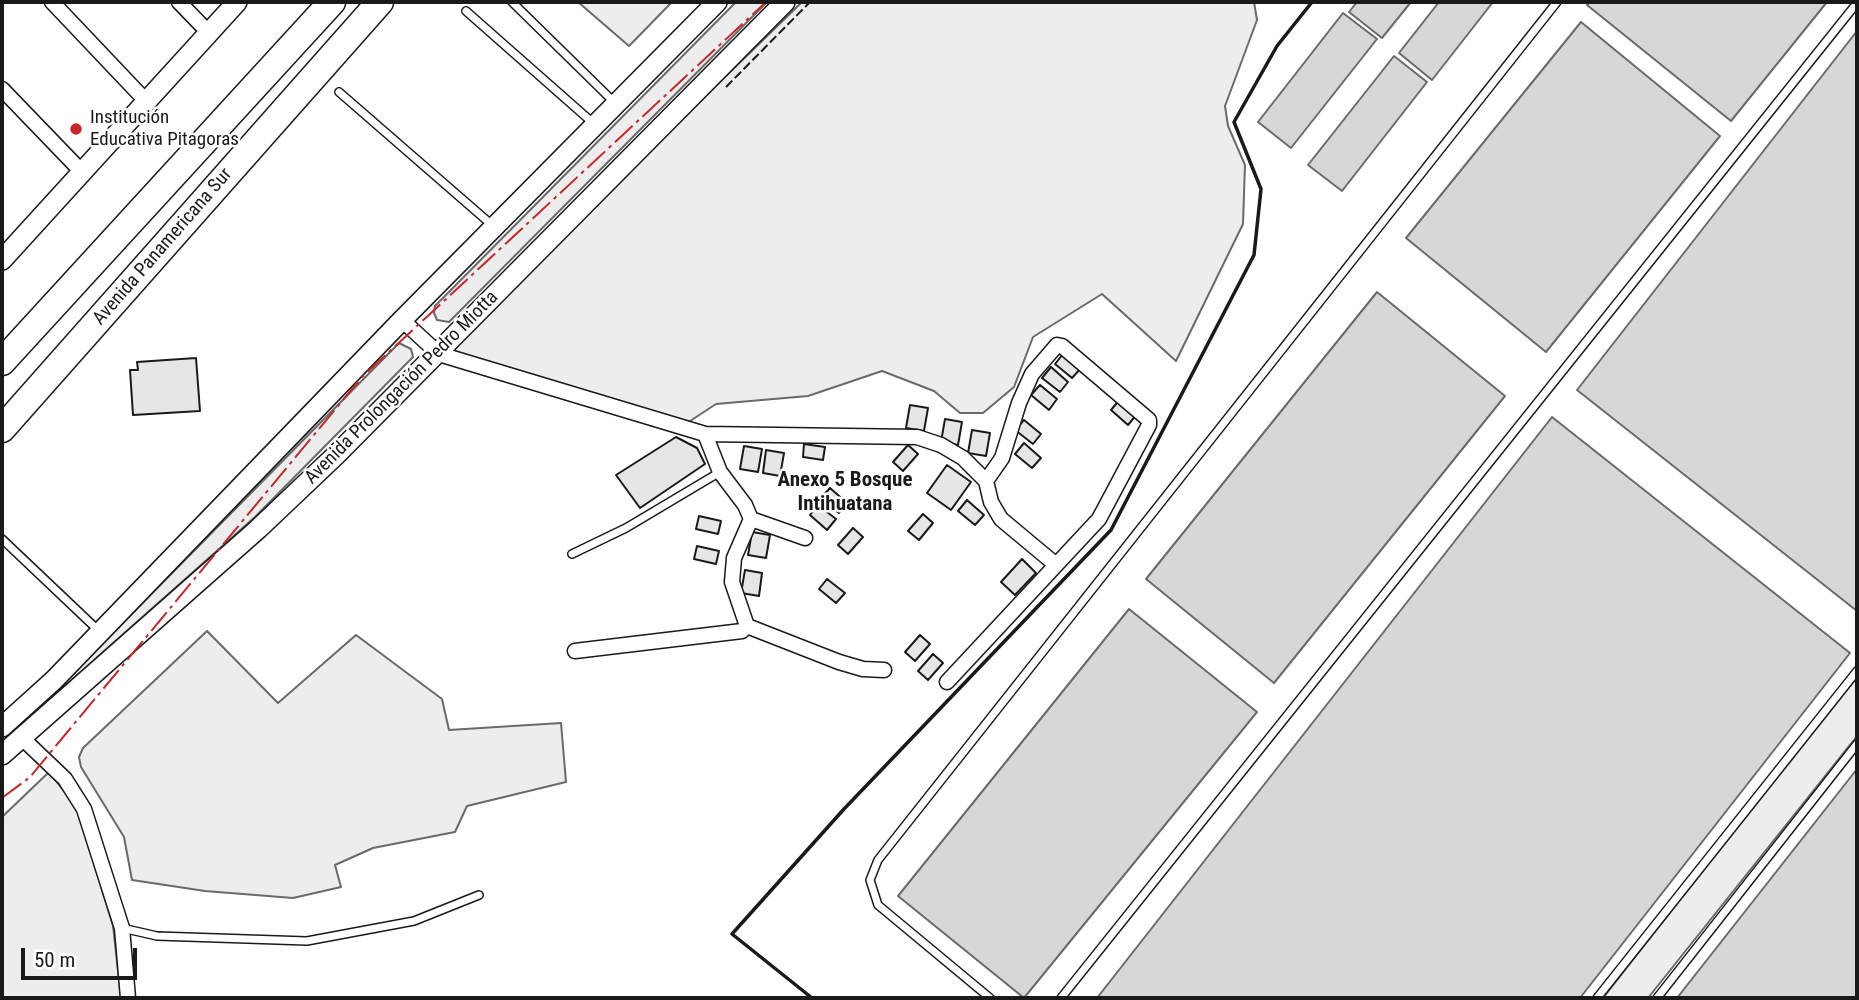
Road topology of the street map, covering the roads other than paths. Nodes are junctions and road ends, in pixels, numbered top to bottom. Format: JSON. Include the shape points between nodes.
{"nodes":[{"id":1,"x":52,"y":2,"type":"edge"},
{"id":2,"x":179,"y":2,"type":"edge"},
{"id":3,"x":237,"y":2,"type":"edge"},
{"id":4,"x":317,"y":2,"type":"edge"},
{"id":5,"x":332,"y":2,"type":"edge"},
{"id":6,"x":380,"y":2,"type":"edge"},
{"id":7,"x":512,"y":2,"type":"edge"},
{"id":8,"x":717,"y":2,"type":"edge"},
{"id":9,"x":785,"y":2,"type":"edge"},
{"id":10,"x":1557,"y":2,"type":"edge"},
{"id":11,"x":1857,"y":3,"type":"edge"},
{"id":12,"x":466,"y":11,"type":"dead end"},
{"id":13,"x":208,"y":32,"type":"junction"},
{"id":14,"x":296,"y":41,"type":"junction"},
{"id":15,"x":339,"y":92,"type":"dead end"},
{"id":16,"x":4,"y":97,"type":"edge"},
{"id":17,"x":145,"y":100,"type":"junction"},
{"id":18,"x":617,"y":105,"type":"junction"},
{"id":19,"x":596,"y":126,"type":"junction"},
{"id":20,"x":81,"y":171,"type":"junction"},
{"id":21,"x":495,"y":228,"type":"junction"},
{"id":22,"x":2,"y":260,"type":"edge"},
{"id":23,"x":402,"y":320,"type":"junction"},
{"id":24,"x":439,"y":354,"type":"junction"},
{"id":25,"x":5,"y":357,"type":"edge"},
{"id":26,"x":2,"y":429,"type":"edge"},
{"id":27,"x":705,"y":434,"type":"junction"},
{"id":28,"x":720,"y":472,"type":"junction"},
{"id":29,"x":986,"y":481,"type":"junction"},
{"id":30,"x":751,"y":519,"type":"junction"},
{"id":31,"x":805,"y":538,"type":"dead end"},
{"id":32,"x":2,"y":539,"type":"edge"},
{"id":33,"x":572,"y":554,"type":"dead end"},
{"id":34,"x":1055,"y":564,"type":"junction"},
{"id":35,"x":747,"y":626,"type":"junction"},
{"id":36,"x":100,"y":632,"type":"junction"},
{"id":37,"x":575,"y":651,"type":"dead end"},
{"id":38,"x":884,"y":670,"type":"dead end"},
{"id":39,"x":1857,"y":671,"type":"edge"},
{"id":40,"x":947,"y":682,"type":"dead end"},
{"id":41,"x":2,"y":727,"type":"edge"},
{"id":42,"x":22,"y":737,"type":"junction"},
{"id":43,"x":1857,"y":744,"type":"edge"},
{"id":44,"x":2,"y":755,"type":"edge"},
{"id":45,"x":479,"y":895,"type":"dead end"},
{"id":46,"x":122,"y":928,"type":"junction"},
{"id":47,"x":128,"y":998,"type":"edge"},
{"id":48,"x":990,"y":998,"type":"edge"},
{"id":49,"x":1061,"y":998,"type":"edge"},
{"id":50,"x":1597,"y":998,"type":"edge"},
{"id":51,"x":1657,"y":998,"type":"edge"}],
"edges":[{"from":1,"to":17,"type":"street"},
{"from":2,"to":13,"type":"street"},
{"from":3,"to":13,"type":"main road"},
{"from":4,"to":14,"type":"highway"},
{"from":5,"to":14,"type":"highway","name":"Avenida Panamericana Sur"},
{"from":6,"to":26,"type":"highway","name":"Avenida Panamericana Sur"},
{"from":7,"to":18,"type":"lane"},
{"from":8,"to":18,"type":"main road"},
{"from":9,"to":24,"type":"main road","name":"Avenida Prolongación Pedro Miotta"},
{"from":10,"to":48,"type":"lane","via":[[878,860],[870,880],[878,905]]},
{"from":11,"to":49,"type":"lane"},
{"from":12,"to":19,"type":"lane"},
{"from":13,"to":17,"type":"main road"},
{"from":14,"to":25,"type":"highway","name":"Avenida Panamericana Sur"},
{"from":15,"to":21,"type":"lane"},
{"from":16,"to":20,"type":"street"},
{"from":17,"to":20,"type":"main road"},
{"from":18,"to":19,"type":"main road"},
{"from":19,"to":21,"type":"main road"},
{"from":20,"to":22,"type":"main road"},
{"from":21,"to":23,"type":"main road"},
{"from":23,"to":24,"type":"street"},
{"from":23,"to":36,"type":"main road"},
{"from":24,"to":27,"type":"street"},
{"from":24,"to":42,"type":"main road","name":"Avenida Prolongación Pedro Miotta","via":[[258,529]]},
{"from":27,"to":28,"type":"street"},
{"from":27,"to":29,"type":"street","via":[[917,437],[963,458]]},
{"from":28,"to":30,"type":"street","via":[[746,505]]},
{"from":28,"to":33,"type":"lane"},
{"from":29,"to":34,"type":"street","via":[[1001,519]]},
{"from":29,"to":34,"type":"street","via":[[1002,457],[1032,374],[1057,345],[1145,414],[1149,425],[1099,519]]},
{"from":30,"to":31,"type":"street"},
{"from":30,"to":35,"type":"street","via":[[734,558],[732,582]]},
{"from":32,"to":36,"type":"lane"},
{"from":34,"to":40,"type":"street"},
{"from":35,"to":37,"type":"street","via":[[743,631]]},
{"from":35,"to":38,"type":"street","via":[[839,662]]},
{"from":36,"to":41,"type":"main road"},
{"from":39,"to":50,"type":"lane"},
{"from":42,"to":44,"type":"main road","name":"Avenida Prolongación Pedro Miotta"},
{"from":42,"to":46,"type":"street","via":[[75,792],[84,809]]},
{"from":43,"to":51,"type":"lane"},
{"from":45,"to":46,"type":"lane","via":[[414,921],[307,941],[157,936]]},
{"from":46,"to":47,"type":"street"}]}
